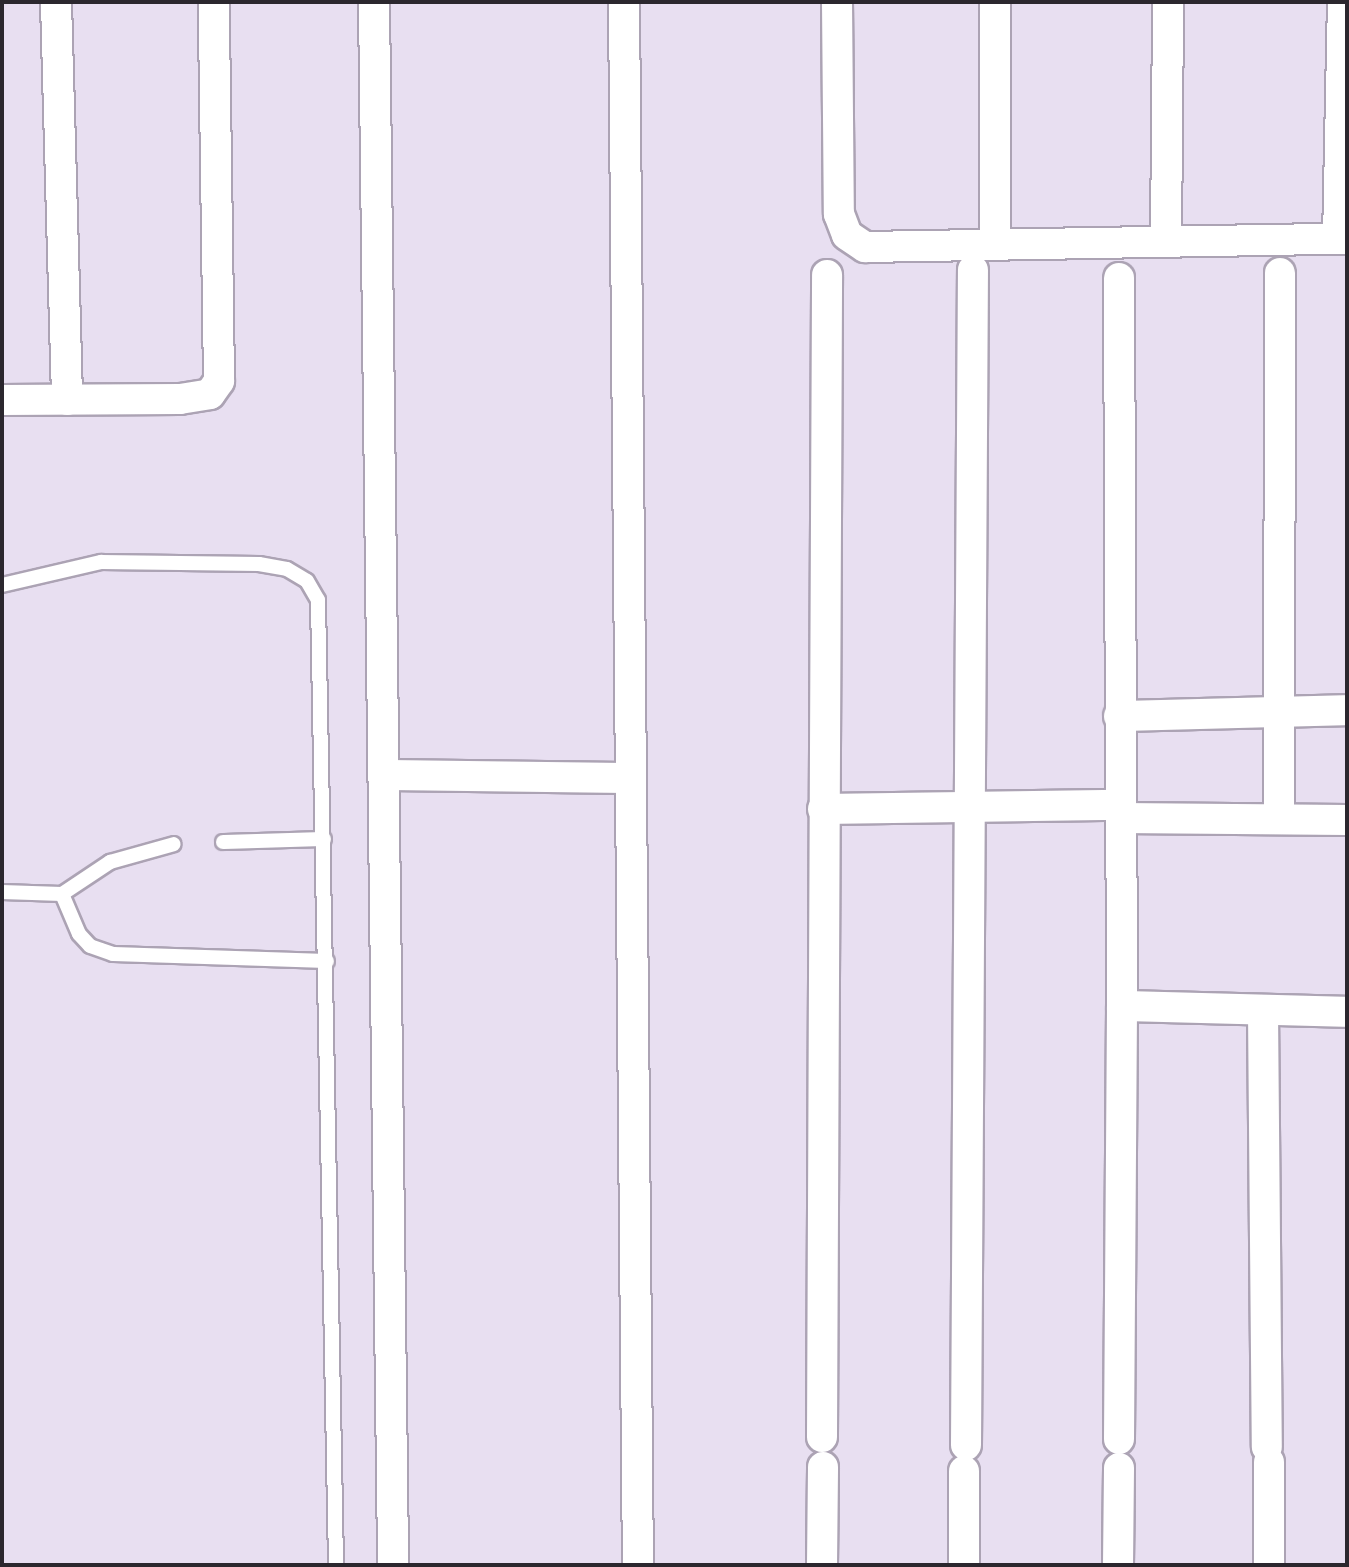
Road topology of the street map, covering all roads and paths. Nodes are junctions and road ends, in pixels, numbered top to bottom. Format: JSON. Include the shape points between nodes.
{"nodes":[{"id":1,"x":56,"y":2,"type":"edge"},
{"id":2,"x":214,"y":2,"type":"edge"},
{"id":3,"x":374,"y":2,"type":"edge"},
{"id":4,"x":624,"y":2,"type":"edge"},
{"id":5,"x":837,"y":2,"type":"edge"},
{"id":6,"x":995,"y":2,"type":"edge"},
{"id":7,"x":1168,"y":2,"type":"edge"},
{"id":8,"x":1343,"y":2,"type":"edge"},
{"id":9,"x":1343,"y":239,"type":"edge"},
{"id":10,"x":1166,"y":240,"type":"junction"},
{"id":11,"x":995,"y":245,"type":"junction"},
{"id":12,"x":973,"y":270,"type":"dead end"},
{"id":13,"x":1280,"y":273,"type":"dead end"},
{"id":14,"x":827,"y":275,"type":"dead end"},
{"id":15,"x":1119,"y":278,"type":"dead end"},
{"id":16,"x":2,"y":400,"type":"edge"},
{"id":17,"x":67,"y":400,"type":"junction"},
{"id":18,"x":2,"y":585,"type":"edge"},
{"id":19,"x":1347,"y":710,"type":"edge"},
{"id":20,"x":1277,"y":712,"type":"junction"},
{"id":21,"x":1119,"y":716,"type":"junction"},
{"id":22,"x":384,"y":775,"type":"junction"},
{"id":23,"x":630,"y":778,"type":"junction"},
{"id":24,"x":969,"y":807,"type":"junction"},
{"id":25,"x":823,"y":809,"type":"junction"},
{"id":26,"x":1121,"y":812,"type":"junction"},
{"id":27,"x":1279,"y":819,"type":"junction"},
{"id":28,"x":1347,"y":820,"type":"edge"},
{"id":29,"x":324,"y":839,"type":"junction"},
{"id":30,"x":223,"y":842,"type":"dead end"},
{"id":31,"x":174,"y":844,"type":"dead end"},
{"id":32,"x":2,"y":892,"type":"edge"},
{"id":33,"x":62,"y":894,"type":"junction"},
{"id":34,"x":327,"y":961,"type":"junction"},
{"id":35,"x":1122,"y":1006,"type":"junction"},
{"id":36,"x":1263,"y":1011,"type":"junction"},
{"id":37,"x":1347,"y":1012,"type":"edge"},
{"id":38,"x":336,"y":1565,"type":"edge"},
{"id":39,"x":393,"y":1565,"type":"edge"},
{"id":40,"x":638,"y":1565,"type":"edge"},
{"id":41,"x":822,"y":1565,"type":"edge"},
{"id":42,"x":964,"y":1565,"type":"edge"},
{"id":43,"x":1118,"y":1565,"type":"edge"},
{"id":44,"x":1269,"y":1565,"type":"edge"}],
"edges":[{"from":1,"to":17,"type":"street"},
{"from":2,"to":17,"type":"street","via":[[219,381],[210,394],[180,399]]},
{"from":3,"to":22,"type":"street"},
{"from":4,"to":23,"type":"street"},
{"from":5,"to":11,"type":"street","via":[[835,165],[847,235],[865,247]]},
{"from":6,"to":11,"type":"street"},
{"from":7,"to":10,"type":"street"},
{"from":8,"to":9,"type":"street"},
{"from":9,"to":10,"type":"street"},
{"from":10,"to":11,"type":"street"},
{"from":12,"to":24,"type":"street"},
{"from":13,"to":20,"type":"street"},
{"from":14,"to":25,"type":"street"},
{"from":15,"to":21,"type":"street"},
{"from":16,"to":17,"type":"street"},
{"from":18,"to":29,"type":"lane","via":[[101,562],[259,564],[287,569],[307,581],[318,600]]},
{"from":19,"to":20,"type":"street"},
{"from":20,"to":21,"type":"street"},
{"from":20,"to":27,"type":"street"},
{"from":21,"to":26,"type":"street"},
{"from":22,"to":23,"type":"street"},
{"from":22,"to":39,"type":"street"},
{"from":23,"to":40,"type":"street"},
{"from":24,"to":25,"type":"street"},
{"from":24,"to":26,"type":"street"},
{"from":24,"to":42,"type":"street"},
{"from":25,"to":41,"type":"street"},
{"from":26,"to":27,"type":"street"},
{"from":26,"to":35,"type":"street"},
{"from":27,"to":28,"type":"street"},
{"from":29,"to":30,"type":"lane"},
{"from":29,"to":34,"type":"lane"},
{"from":31,"to":33,"type":"lane","via":[[110,862]]},
{"from":32,"to":33,"type":"lane"},
{"from":33,"to":34,"type":"lane","via":[[79,934],[90,946],[113,954]]},
{"from":34,"to":38,"type":"lane"},
{"from":35,"to":36,"type":"street"},
{"from":35,"to":43,"type":"street"},
{"from":36,"to":37,"type":"street"},
{"from":36,"to":44,"type":"street"}]}
